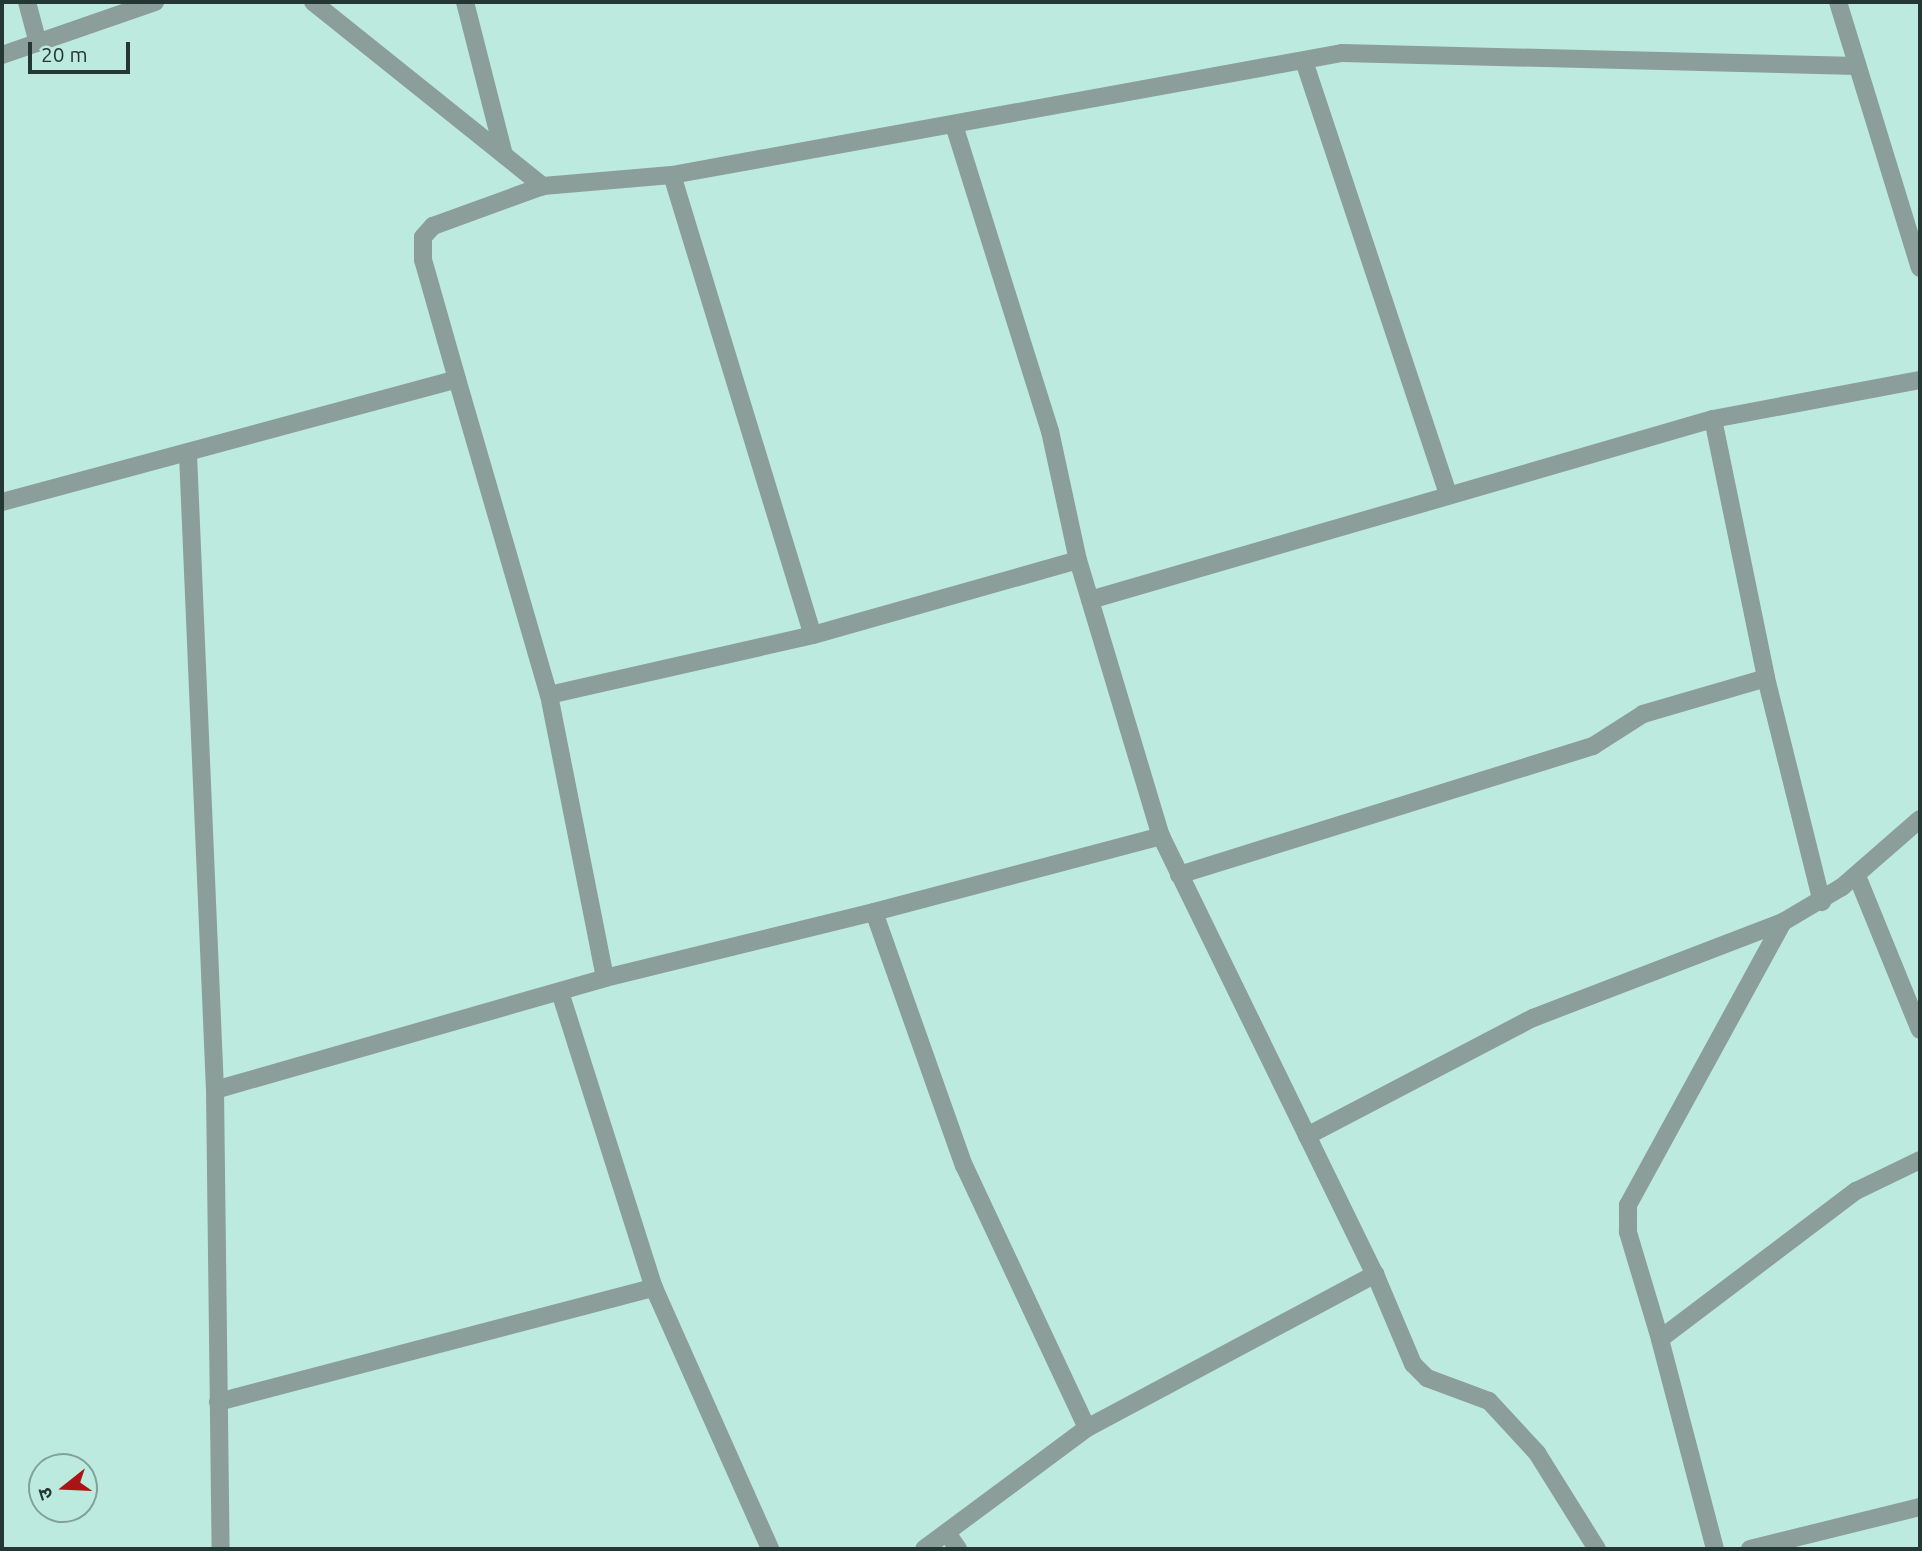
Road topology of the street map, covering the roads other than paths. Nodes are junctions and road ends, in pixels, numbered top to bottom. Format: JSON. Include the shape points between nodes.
{"nodes":[{"id":1,"x":27,"y":2,"type":"edge"},
{"id":2,"x":155,"y":2,"type":"edge"},
{"id":3,"x":313,"y":2,"type":"edge"},
{"id":4,"x":465,"y":2,"type":"edge"},
{"id":5,"x":1838,"y":2,"type":"edge"},
{"id":6,"x":38,"y":43,"type":"junction"},
{"id":7,"x":2,"y":55,"type":"edge"},
{"id":8,"x":1304,"y":61,"type":"junction"},
{"id":9,"x":1857,"y":66,"type":"junction"},
{"id":10,"x":954,"y":125,"type":"junction"},
{"id":11,"x":504,"y":155,"type":"junction"},
{"id":12,"x":672,"y":175,"type":"junction"},
{"id":13,"x":543,"y":186,"type":"junction"},
{"id":14,"x":1920,"y":268,"type":"edge"},
{"id":15,"x":457,"y":379,"type":"junction"},
{"id":16,"x":1920,"y":380,"type":"edge"},
{"id":17,"x":1713,"y":419,"type":"junction"},
{"id":18,"x":188,"y":454,"type":"junction"},
{"id":19,"x":1448,"y":495,"type":"junction"},
{"id":20,"x":2,"y":502,"type":"edge"},
{"id":21,"x":1078,"y":560,"type":"junction"},
{"id":22,"x":1090,"y":600,"type":"junction"},
{"id":23,"x":813,"y":635,"type":"junction"},
{"id":24,"x":1766,"y":678,"type":"junction"},
{"id":25,"x":549,"y":695,"type":"junction"},
{"id":26,"x":1920,"y":819,"type":"edge"},
{"id":27,"x":1161,"y":835,"type":"junction"},
{"id":28,"x":1179,"y":875,"type":"junction"},
{"id":29,"x":1857,"y":876,"type":"junction"},
{"id":30,"x":1822,"y":902,"type":"junction"},
{"id":31,"x":874,"y":912,"type":"junction"},
{"id":32,"x":1783,"y":922,"type":"junction"},
{"id":33,"x":605,"y":978,"type":"junction"},
{"id":34,"x":560,"y":992,"type":"junction"},
{"id":35,"x":1920,"y":1030,"type":"edge"},
{"id":36,"x":215,"y":1090,"type":"junction"},
{"id":37,"x":1307,"y":1136,"type":"junction"},
{"id":38,"x":1920,"y":1160,"type":"edge"},
{"id":39,"x":1375,"y":1274,"type":"junction"},
{"id":40,"x":654,"y":1288,"type":"junction"},
{"id":41,"x":1660,"y":1339,"type":"junction"},
{"id":42,"x":218,"y":1402,"type":"junction"},
{"id":43,"x":1087,"y":1428,"type":"junction"},
{"id":44,"x":1920,"y":1507,"type":"edge"},
{"id":45,"x":947,"y":1533,"type":"junction"},
{"id":46,"x":221,"y":1549,"type":"edge"},
{"id":47,"x":770,"y":1549,"type":"edge"},
{"id":48,"x":924,"y":1549,"type":"edge"},
{"id":49,"x":958,"y":1549,"type":"edge"},
{"id":50,"x":1597,"y":1549,"type":"edge"},
{"id":51,"x":1715,"y":1549,"type":"edge"},
{"id":52,"x":1750,"y":1549,"type":"edge"}],
"edges":[{"from":1,"to":6,"type":"street"},
{"from":2,"to":6,"type":"street"},
{"from":3,"to":11,"type":"street"},
{"from":4,"to":11,"type":"street"},
{"from":5,"to":9,"type":"street"},
{"from":6,"to":7,"type":"street"},
{"from":8,"to":9,"type":"street","via":[[1372,52]]},
{"from":8,"to":10,"type":"street"},
{"from":8,"to":19,"type":"street"},
{"from":9,"to":14,"type":"street"},
{"from":10,"to":12,"type":"street"},
{"from":10,"to":21,"type":"street","via":[[1051,431]]},
{"from":11,"to":13,"type":"street"},
{"from":12,"to":13,"type":"street"},
{"from":12,"to":23,"type":"street"},
{"from":13,"to":15,"type":"street","via":[[433,226],[423,237],[423,260]]},
{"from":15,"to":18,"type":"street"},
{"from":15,"to":25,"type":"street"},
{"from":16,"to":17,"type":"street"},
{"from":17,"to":19,"type":"street"},
{"from":17,"to":24,"type":"street"},
{"from":18,"to":20,"type":"street"},
{"from":18,"to":36,"type":"street"},
{"from":19,"to":22,"type":"street"},
{"from":21,"to":22,"type":"street"},
{"from":21,"to":23,"type":"street"},
{"from":22,"to":27,"type":"street"},
{"from":23,"to":25,"type":"street"},
{"from":24,"to":28,"type":"street","via":[[1643,714],[1593,746]]},
{"from":24,"to":30,"type":"street"},
{"from":25,"to":33,"type":"street"},
{"from":26,"to":29,"type":"street"},
{"from":27,"to":28,"type":"street"},
{"from":27,"to":31,"type":"street"},
{"from":28,"to":37,"type":"street"},
{"from":29,"to":30,"type":"street"},
{"from":29,"to":35,"type":"street"},
{"from":30,"to":32,"type":"street"},
{"from":31,"to":33,"type":"street"},
{"from":31,"to":43,"type":"street","via":[[964,1166]]},
{"from":32,"to":37,"type":"street","via":[[1533,1018]]},
{"from":32,"to":41,"type":"street","via":[[1628,1205],[1628,1232]]},
{"from":33,"to":34,"type":"street"},
{"from":34,"to":36,"type":"street"},
{"from":34,"to":40,"type":"street"},
{"from":36,"to":42,"type":"street"},
{"from":37,"to":39,"type":"street"},
{"from":38,"to":41,"type":"street","via":[[1856,1191]]},
{"from":39,"to":43,"type":"street"},
{"from":39,"to":50,"type":"street","via":[[1413,1364],[1427,1378],[1489,1401],[1537,1453]]},
{"from":40,"to":42,"type":"street"},
{"from":40,"to":47,"type":"street"},
{"from":41,"to":51,"type":"street"},
{"from":42,"to":46,"type":"street"},
{"from":43,"to":45,"type":"street"},
{"from":44,"to":52,"type":"street"},
{"from":45,"to":48,"type":"street"},
{"from":45,"to":49,"type":"street"}]}
